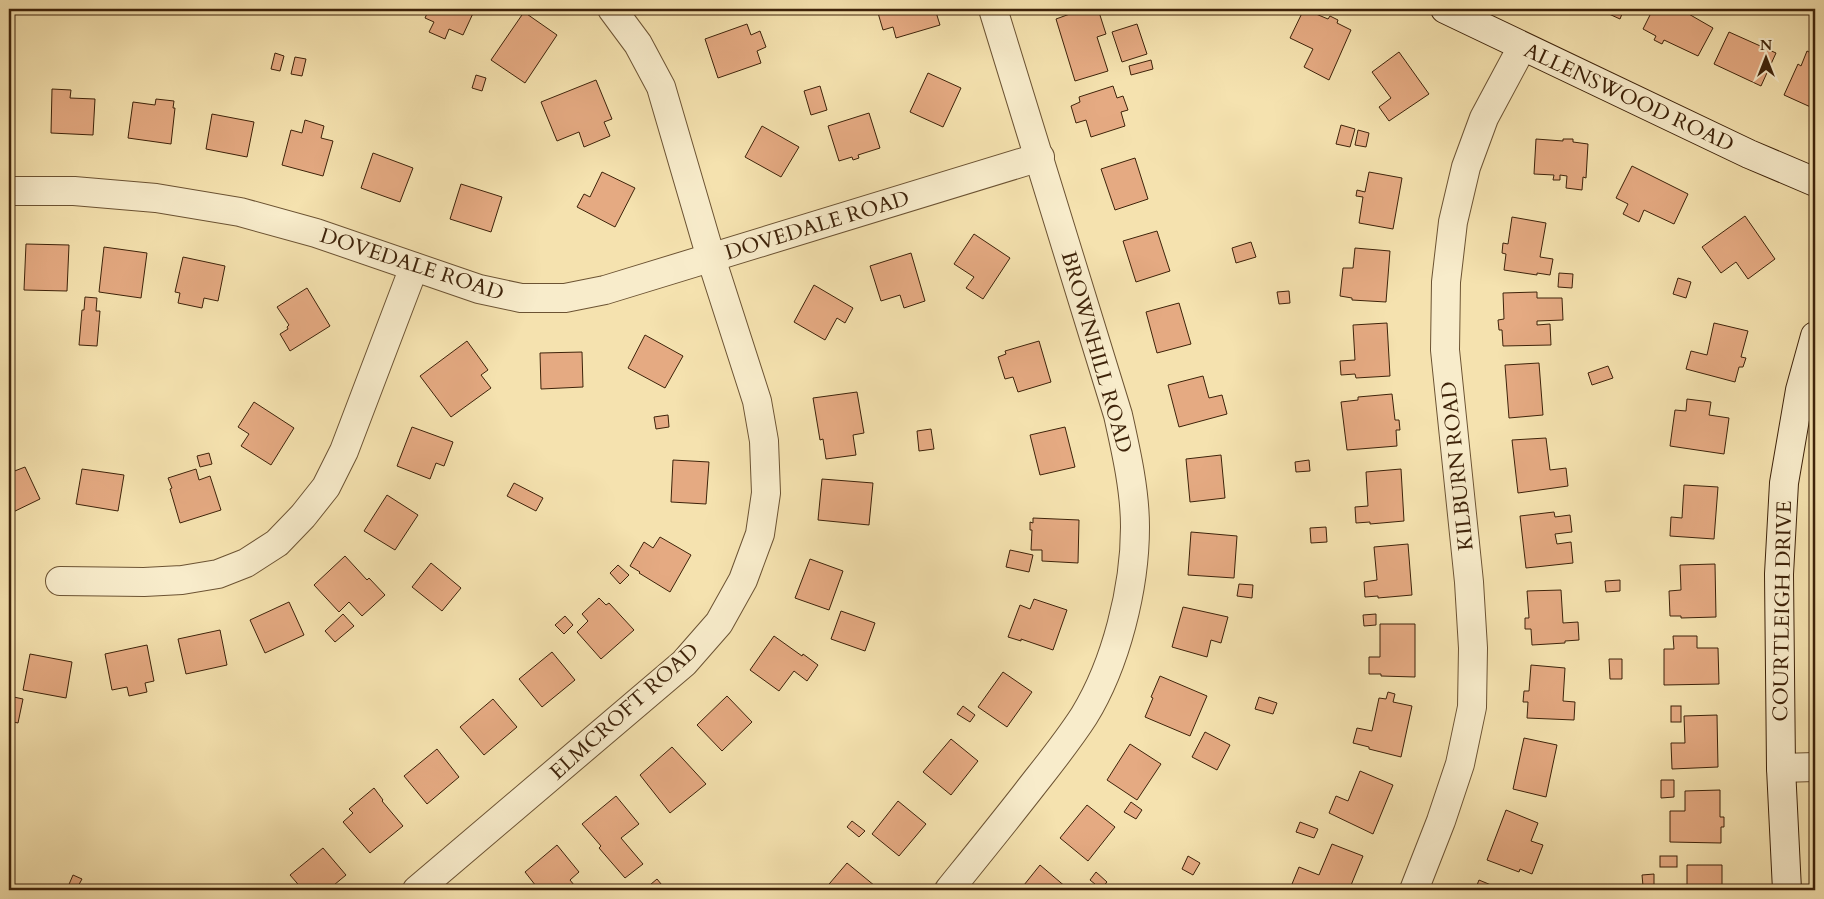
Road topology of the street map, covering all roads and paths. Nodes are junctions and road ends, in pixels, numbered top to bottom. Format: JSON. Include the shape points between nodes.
{"nodes":[{"id":1,"x":612,"y":9,"type":"edge"},
{"id":2,"x":993,"y":9,"type":"edge"},
{"id":3,"x":1445,"y":9,"type":"edge"},
{"id":4,"x":1522,"y":47,"type":"junction"},
{"id":5,"x":1040,"y":157,"type":"junction"},
{"id":6,"x":1815,"y":182,"type":"edge"},
{"id":7,"x":9,"y":190,"type":"edge"},
{"id":8,"x":711,"y":258,"type":"junction"},
{"id":9,"x":414,"y":267,"type":"junction"},
{"id":10,"x":1815,"y":336,"type":"edge"},
{"id":11,"x":60,"y":581,"type":"dead end"},
{"id":12,"x":1781,"y":768,"type":"junction"},
{"id":13,"x":1815,"y":768,"type":"edge"},
{"id":14,"x":417,"y":890,"type":"edge"},
{"id":15,"x":949,"y":890,"type":"edge"},
{"id":16,"x":1414,"y":890,"type":"edge"},
{"id":17,"x":1787,"y":890,"type":"edge"}],
"edges":[{"from":1,"to":8,"type":"street","name":"ELMCROFT ROAD","via":[[638,44],[661,87]]},
{"from":2,"to":5,"type":"street","name":"BROWNHILL ROAD"},
{"from":3,"to":4,"type":"street","name":"ALLENSWOOD ROAD"},
{"from":4,"to":6,"type":"street","name":"ALLENSWOOD ROAD"},
{"from":4,"to":16,"type":"street","name":"KILBURN ROAD","via":[[1484,118],[1466,167],[1453,222],[1446,282],[1445,350],[1470,582],[1472,707],[1460,764]]},
{"from":5,"to":8,"type":"street","name":"DOVEDALE ROAD"},
{"from":5,"to":15,"type":"street","name":"BROWNHILL ROAD","via":[[1118,415],[1130,474],[1135,527],[1130,582],[1121,625],[1105,674],[1084,715]]},
{"from":7,"to":9,"type":"street","name":"DOVEDALE ROAD","via":[[74,191],[156,198],[240,212]]},
{"from":8,"to":9,"type":"street","name":"DOVEDALE ROAD","via":[[605,290],[565,298],[521,298],[479,289]]},
{"from":8,"to":14,"type":"street","name":"ELMCROFT ROAD","via":[[756,401],[764,441],[766,493],[760,534],[743,580],[719,623],[684,663]]},
{"from":9,"to":11,"type":"street","via":[[344,451],[326,487],[277,543],[246,563],[218,574],[144,582]]},
{"from":10,"to":12,"type":"street","name":"COURTLEIGH DRIVE","via":[[1800,390],[1784,483],[1779,574]]},
{"from":12,"to":13,"type":"street"},
{"from":12,"to":17,"type":"street","name":"COURTLEIGH DRIVE"}]}
